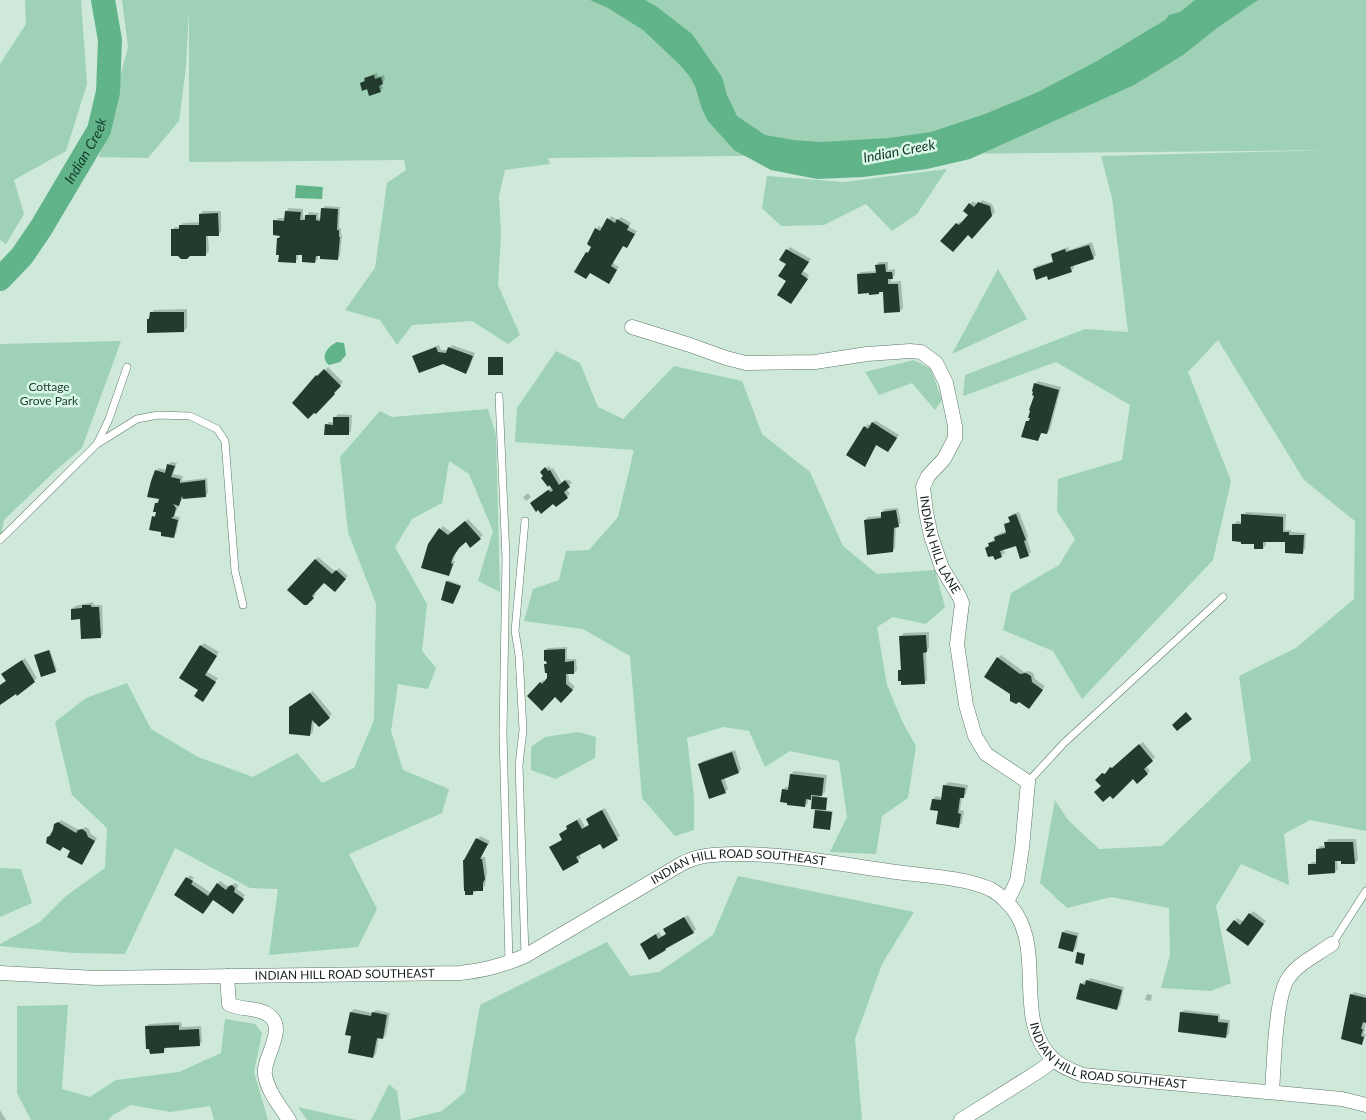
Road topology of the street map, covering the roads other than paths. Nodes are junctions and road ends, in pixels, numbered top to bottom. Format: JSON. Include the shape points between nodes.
{"nodes":[{"id":1,"x":632,"y":327,"type":"dead end"},
{"id":2,"x":127,"y":367,"type":"dead end"},
{"id":3,"x":499,"y":396,"type":"dead end"},
{"id":4,"x":97,"y":444,"type":"junction"},
{"id":5,"x":525,"y":522,"type":"dead end"},
{"id":6,"x":0,"y":540,"type":"edge"},
{"id":7,"x":1223,"y":597,"type":"dead end"},
{"id":8,"x":243,"y":605,"type":"dead end"},
{"id":9,"x":1028,"y":782,"type":"junction"},
{"id":10,"x":1366,"y":891,"type":"edge"},
{"id":11,"x":1007,"y":902,"type":"junction"},
{"id":12,"x":1332,"y":944,"type":"joint"},
{"id":13,"x":525,"y":956,"type":"junction"},
{"id":14,"x":509,"y":962,"type":"junction"},
{"id":15,"x":0,"y":973,"type":"edge"},
{"id":16,"x":227,"y":976,"type":"junction"},
{"id":17,"x":1054,"y":1060,"type":"junction"},
{"id":18,"x":1272,"y":1092,"type":"junction"},
{"id":19,"x":1366,"y":1105,"type":"edge"},
{"id":20,"x":289,"y":1120,"type":"edge"},
{"id":21,"x":961,"y":1120,"type":"edge"}],
"edges":[{"from":1,"to":9,"type":"street","name":"INDIAN HILL LANE","via":[[746,363],[815,362],[910,351],[921,352],[936,364],[946,383],[955,438],[923,487],[931,536],[942,568],[962,603],[957,644],[966,706],[975,736],[986,754]]},
{"from":2,"to":4,"type":"lane"},
{"from":3,"to":14,"type":"lane","via":[[506,558],[503,733]]},
{"from":4,"to":6,"type":"lane"},
{"from":4,"to":8,"type":"lane","via":[[142,417],[190,416],[217,429],[225,441],[235,571]]},
{"from":5,"to":13,"type":"lane","via":[[516,632],[523,730],[519,766]]},
{"from":7,"to":9,"type":"lane","via":[[1064,743]]},
{"from":9,"to":11,"type":"street","via":[[1017,881]]},
{"from":10,"to":12,"type":"lane"},
{"from":11,"to":13,"type":"street","name":"INDIAN HILL ROAD SOUTHEAST","via":[[992,890],[958,881],[770,855],[718,854],[701,856],[670,870]]},
{"from":11,"to":17,"type":"street","name":"INDIAN HILL ROAD SOUTHEAST","via":[[1017,915],[1024,933],[1032,1014],[1039,1038]]},
{"from":12,"to":18,"type":"street","via":[[1296,970],[1283,986]]},
{"from":13,"to":14,"type":"street","name":"INDIAN HILL ROAD SOUTHEAST"},
{"from":14,"to":16,"type":"street","name":"INDIAN HILL ROAD SOUTHEAST","via":[[483,971],[460,974]]},
{"from":15,"to":16,"type":"street","name":"INDIAN HILL ROAD SOUTHEAST","via":[[96,978]]},
{"from":16,"to":20,"type":"street","via":[[229,1004],[257,1010],[274,1022],[276,1030],[265,1075],[272,1094]]},
{"from":17,"to":18,"type":"street","name":"INDIAN HILL ROAD SOUTHEAST","via":[[1083,1075]]},
{"from":17,"to":21,"type":"street"},
{"from":18,"to":19,"type":"street","name":"INDIAN HILL ROAD SOUTHEAST","via":[[1342,1099]]}]}
